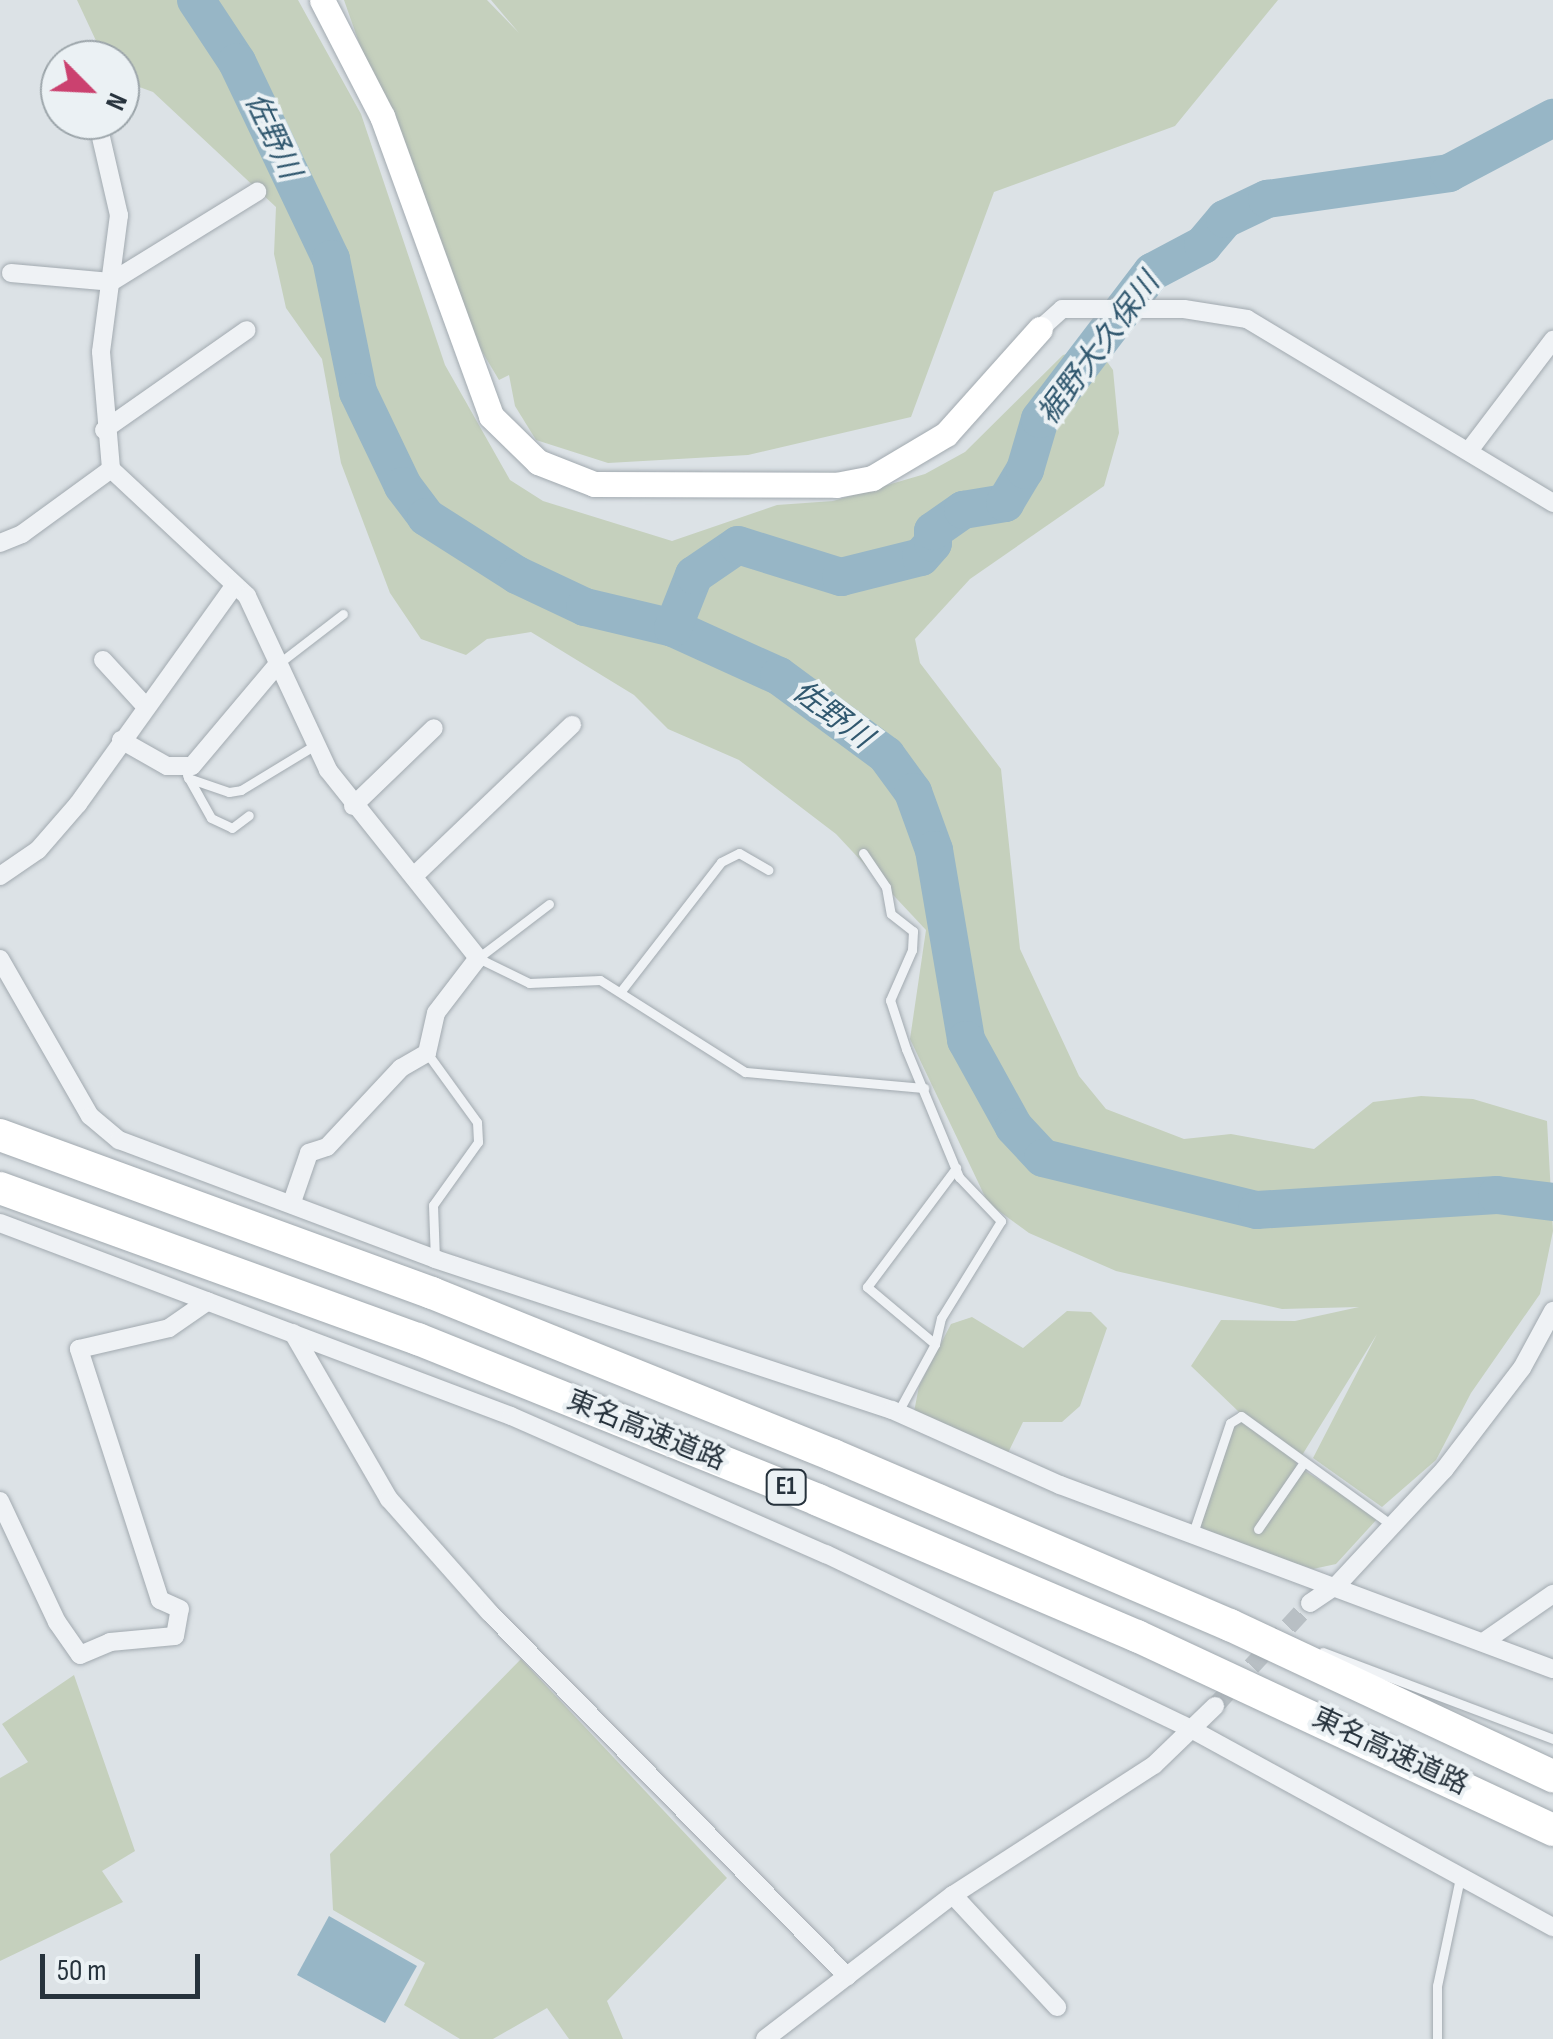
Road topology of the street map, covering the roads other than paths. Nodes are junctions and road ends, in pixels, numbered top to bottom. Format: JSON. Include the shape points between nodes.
{"nodes":[{"id":1,"x":322,"y":0,"type":"edge"},
{"id":2,"x":103,"y":140,"type":"edge"},
{"id":3,"x":257,"y":192,"type":"dead end"},
{"id":4,"x":11,"y":273,"type":"dead end"},
{"id":5,"x":111,"y":282,"type":"junction"},
{"id":6,"x":1040,"y":329,"type":"joint"},
{"id":7,"x":248,"y":330,"type":"dead end"},
{"id":8,"x":1553,"y":340,"type":"edge"},
{"id":9,"x":104,"y":430,"type":"junction"},
{"id":10,"x":1471,"y":448,"type":"junction"},
{"id":11,"x":111,"y":469,"type":"junction"},
{"id":12,"x":1553,"y":503,"type":"edge"},
{"id":13,"x":0,"y":543,"type":"edge"},
{"id":14,"x":235,"y":585,"type":"junction"},
{"id":15,"x":344,"y":614,"type":"dead end"},
{"id":16,"x":103,"y":660,"type":"dead end"},
{"id":17,"x":278,"y":664,"type":"junction"},
{"id":18,"x":146,"y":706,"type":"junction"},
{"id":19,"x":572,"y":725,"type":"dead end"},
{"id":20,"x":434,"y":728,"type":"dead end"},
{"id":21,"x":121,"y":740,"type":"junction"},
{"id":22,"x":316,"y":744,"type":"junction"},
{"id":23,"x":186,"y":773,"type":"junction"},
{"id":24,"x":352,"y":806,"type":"junction"},
{"id":25,"x":250,"y":815,"type":"dead end"},
{"id":26,"x":862,"y":853,"type":"dead end"},
{"id":27,"x":769,"y":870,"type":"dead end"},
{"id":28,"x":416,"y":874,"type":"junction"},
{"id":29,"x":0,"y":876,"type":"edge"},
{"id":30,"x":549,"y":904,"type":"dead end"},
{"id":31,"x":478,"y":958,"type":"junction"},
{"id":32,"x":0,"y":960,"type":"edge"},
{"id":33,"x":620,"y":991,"type":"junction"},
{"id":34,"x":427,"y":1053,"type":"junction"},
{"id":35,"x":924,"y":1088,"type":"junction"},
{"id":36,"x":0,"y":1135,"type":"edge"},
{"id":37,"x":956,"y":1168,"type":"junction"},
{"id":38,"x":0,"y":1188,"type":"edge"},
{"id":39,"x":292,"y":1202,"type":"junction"},
{"id":40,"x":0,"y":1224,"type":"edge"},
{"id":41,"x":436,"y":1260,"type":"junction"},
{"id":42,"x":208,"y":1301,"type":"junction"},
{"id":43,"x":1553,"y":1311,"type":"edge"},
{"id":44,"x":293,"y":1334,"type":"junction"},
{"id":45,"x":935,"y":1344,"type":"junction"},
{"id":46,"x":898,"y":1412,"type":"junction"},
{"id":47,"x":1304,"y":1462,"type":"junction"},
{"id":48,"x":0,"y":1501,"type":"edge"},
{"id":49,"x":1390,"y":1524,"type":"junction"},
{"id":50,"x":1258,"y":1528,"type":"dead end"},
{"id":51,"x":1192,"y":1533,"type":"junction"},
{"id":52,"x":1338,"y":1584,"type":"junction"},
{"id":53,"x":1553,"y":1594,"type":"edge"},
{"id":54,"x":1310,"y":1604,"type":"tunnel mouth"},
{"id":55,"x":1230,"y":1625,"type":"junction"},
{"id":56,"x":1485,"y":1641,"type":"junction"},
{"id":57,"x":1553,"y":1668,"type":"edge"},
{"id":58,"x":1215,"y":1706,"type":"tunnel mouth"},
{"id":59,"x":1192,"y":1729,"type":"junction"},
{"id":60,"x":1553,"y":1739,"type":"edge"},
{"id":61,"x":1422,"y":1767,"type":"junction"},
{"id":62,"x":1553,"y":1776,"type":"edge"},
{"id":63,"x":1553,"y":1830,"type":"edge"},
{"id":64,"x":1553,"y":1841,"type":"edge"},
{"id":65,"x":1460,"y":1878,"type":"junction"},
{"id":66,"x":953,"y":1895,"type":"junction"},
{"id":67,"x":1553,"y":1927,"type":"edge"},
{"id":68,"x":846,"y":1976,"type":"junction"},
{"id":69,"x":1058,"y":2007,"type":"dead end"},
{"id":70,"x":765,"y":2039,"type":"edge"},
{"id":71,"x":1437,"y":2039,"type":"edge"}],
"edges":[{"from":1,"to":6,"type":"street","via":[[382,116],[491,416],[538,462],[594,484],[836,485],[872,478],[946,434]]},
{"from":2,"to":5,"type":"street","via":[[117,190]]},
{"from":3,"to":5,"type":"street"},
{"from":4,"to":5,"type":"street"},
{"from":5,"to":9,"type":"street","via":[[100,352]]},
{"from":6,"to":10,"type":"street","via":[[1062,310],[1097,308],[1184,309],[1246,319]]},
{"from":7,"to":9,"type":"street"},
{"from":8,"to":10,"type":"street"},
{"from":9,"to":11,"type":"street"},
{"from":10,"to":12,"type":"street"},
{"from":11,"to":13,"type":"street"},
{"from":11,"to":14,"type":"street"},
{"from":14,"to":17,"type":"street","via":[[247,596]]},
{"from":14,"to":18,"type":"street"},
{"from":15,"to":17,"type":"lane"},
{"from":16,"to":18,"type":"street"},
{"from":17,"to":22,"type":"street"},
{"from":17,"to":23,"type":"street"},
{"from":18,"to":21,"type":"street"},
{"from":19,"to":28,"type":"street"},
{"from":20,"to":24,"type":"street"},
{"from":21,"to":23,"type":"street"},
{"from":21,"to":29,"type":"street","via":[[38,850]]},
{"from":22,"to":23,"type":"lane","via":[[241,790],[230,792]]},
{"from":22,"to":24,"type":"street"},
{"from":23,"to":25,"type":"lane","via":[[211,818],[232,828]]},
{"from":24,"to":28,"type":"street"},
{"from":26,"to":35,"type":"lane","via":[[886,888],[891,914],[912,930],[912,950],[890,1000]]},
{"from":27,"to":33,"type":"lane","via":[[740,852],[722,862]]},
{"from":28,"to":31,"type":"street"},
{"from":30,"to":31,"type":"lane"},
{"from":31,"to":33,"type":"lane","via":[[528,983],[600,980]]},
{"from":31,"to":34,"type":"street","via":[[436,1013]]},
{"from":32,"to":39,"type":"street","via":[[90,1116],[118,1140]]},
{"from":33,"to":35,"type":"lane","via":[[745,1072]]},
{"from":34,"to":39,"type":"street","via":[[401,1068],[328,1147],[309,1153]]},
{"from":34,"to":41,"type":"lane","via":[[460,1094],[478,1132],[478,1142],[433,1205]]},
{"from":35,"to":37,"type":"lane"},
{"from":36,"to":55,"type":"highway","name":"東名高速道路","number":"E1","via":[[575,1350]]},
{"from":37,"to":45,"type":"lane","via":[[1001,1221],[941,1318]]},
{"from":37,"to":45,"type":"lane","via":[[867,1287]]},
{"from":38,"to":61,"type":"highway","name":"東名高速道路","number":"E1","via":[[418,1339],[818,1500]]},
{"from":39,"to":41,"type":"street"},
{"from":40,"to":42,"type":"street"},
{"from":41,"to":46,"type":"street"},
{"from":42,"to":44,"type":"street"},
{"from":42,"to":48,"type":"street","via":[[169,1328],[79,1349],[160,1600],[180,1609],[176,1636],[110,1642],[80,1655],[56,1622]]},
{"from":43,"to":49,"type":"street","via":[[1522,1368],[1444,1470]]},
{"from":44,"to":59,"type":"street","via":[[511,1416],[826,1554]]},
{"from":44,"to":68,"type":"street","via":[[389,1499],[489,1612]]},
{"from":45,"to":46,"type":"lane"},
{"from":46,"to":51,"type":"street"},
{"from":47,"to":49,"type":"lane"},
{"from":47,"to":50,"type":"lane"},
{"from":47,"to":51,"type":"lane","via":[[1241,1416],[1230,1424]]},
{"from":49,"to":52,"type":"street"},
{"from":51,"to":52,"type":"street"},
{"from":52,"to":54,"type":"street"},
{"from":52,"to":56,"type":"street"},
{"from":53,"to":56,"type":"street"},
{"from":55,"to":60,"type":"lane","via":[[1359,1662]]},
{"from":55,"to":62,"type":"highway","name":"東名高速道路","number":"E1"},
{"from":56,"to":57,"type":"street"},
{"from":58,"to":59,"type":"street"},
{"from":59,"to":65,"type":"street"},
{"from":59,"to":66,"type":"street","via":[[1154,1765]]},
{"from":61,"to":63,"type":"highway","name":"東名高速道路","number":"E1"},
{"from":61,"to":64,"type":"lane"},
{"from":65,"to":67,"type":"street"},
{"from":65,"to":71,"type":"lane","via":[[1437,1986]]},
{"from":66,"to":68,"type":"street"},
{"from":66,"to":69,"type":"street"},
{"from":68,"to":70,"type":"street"}]}
